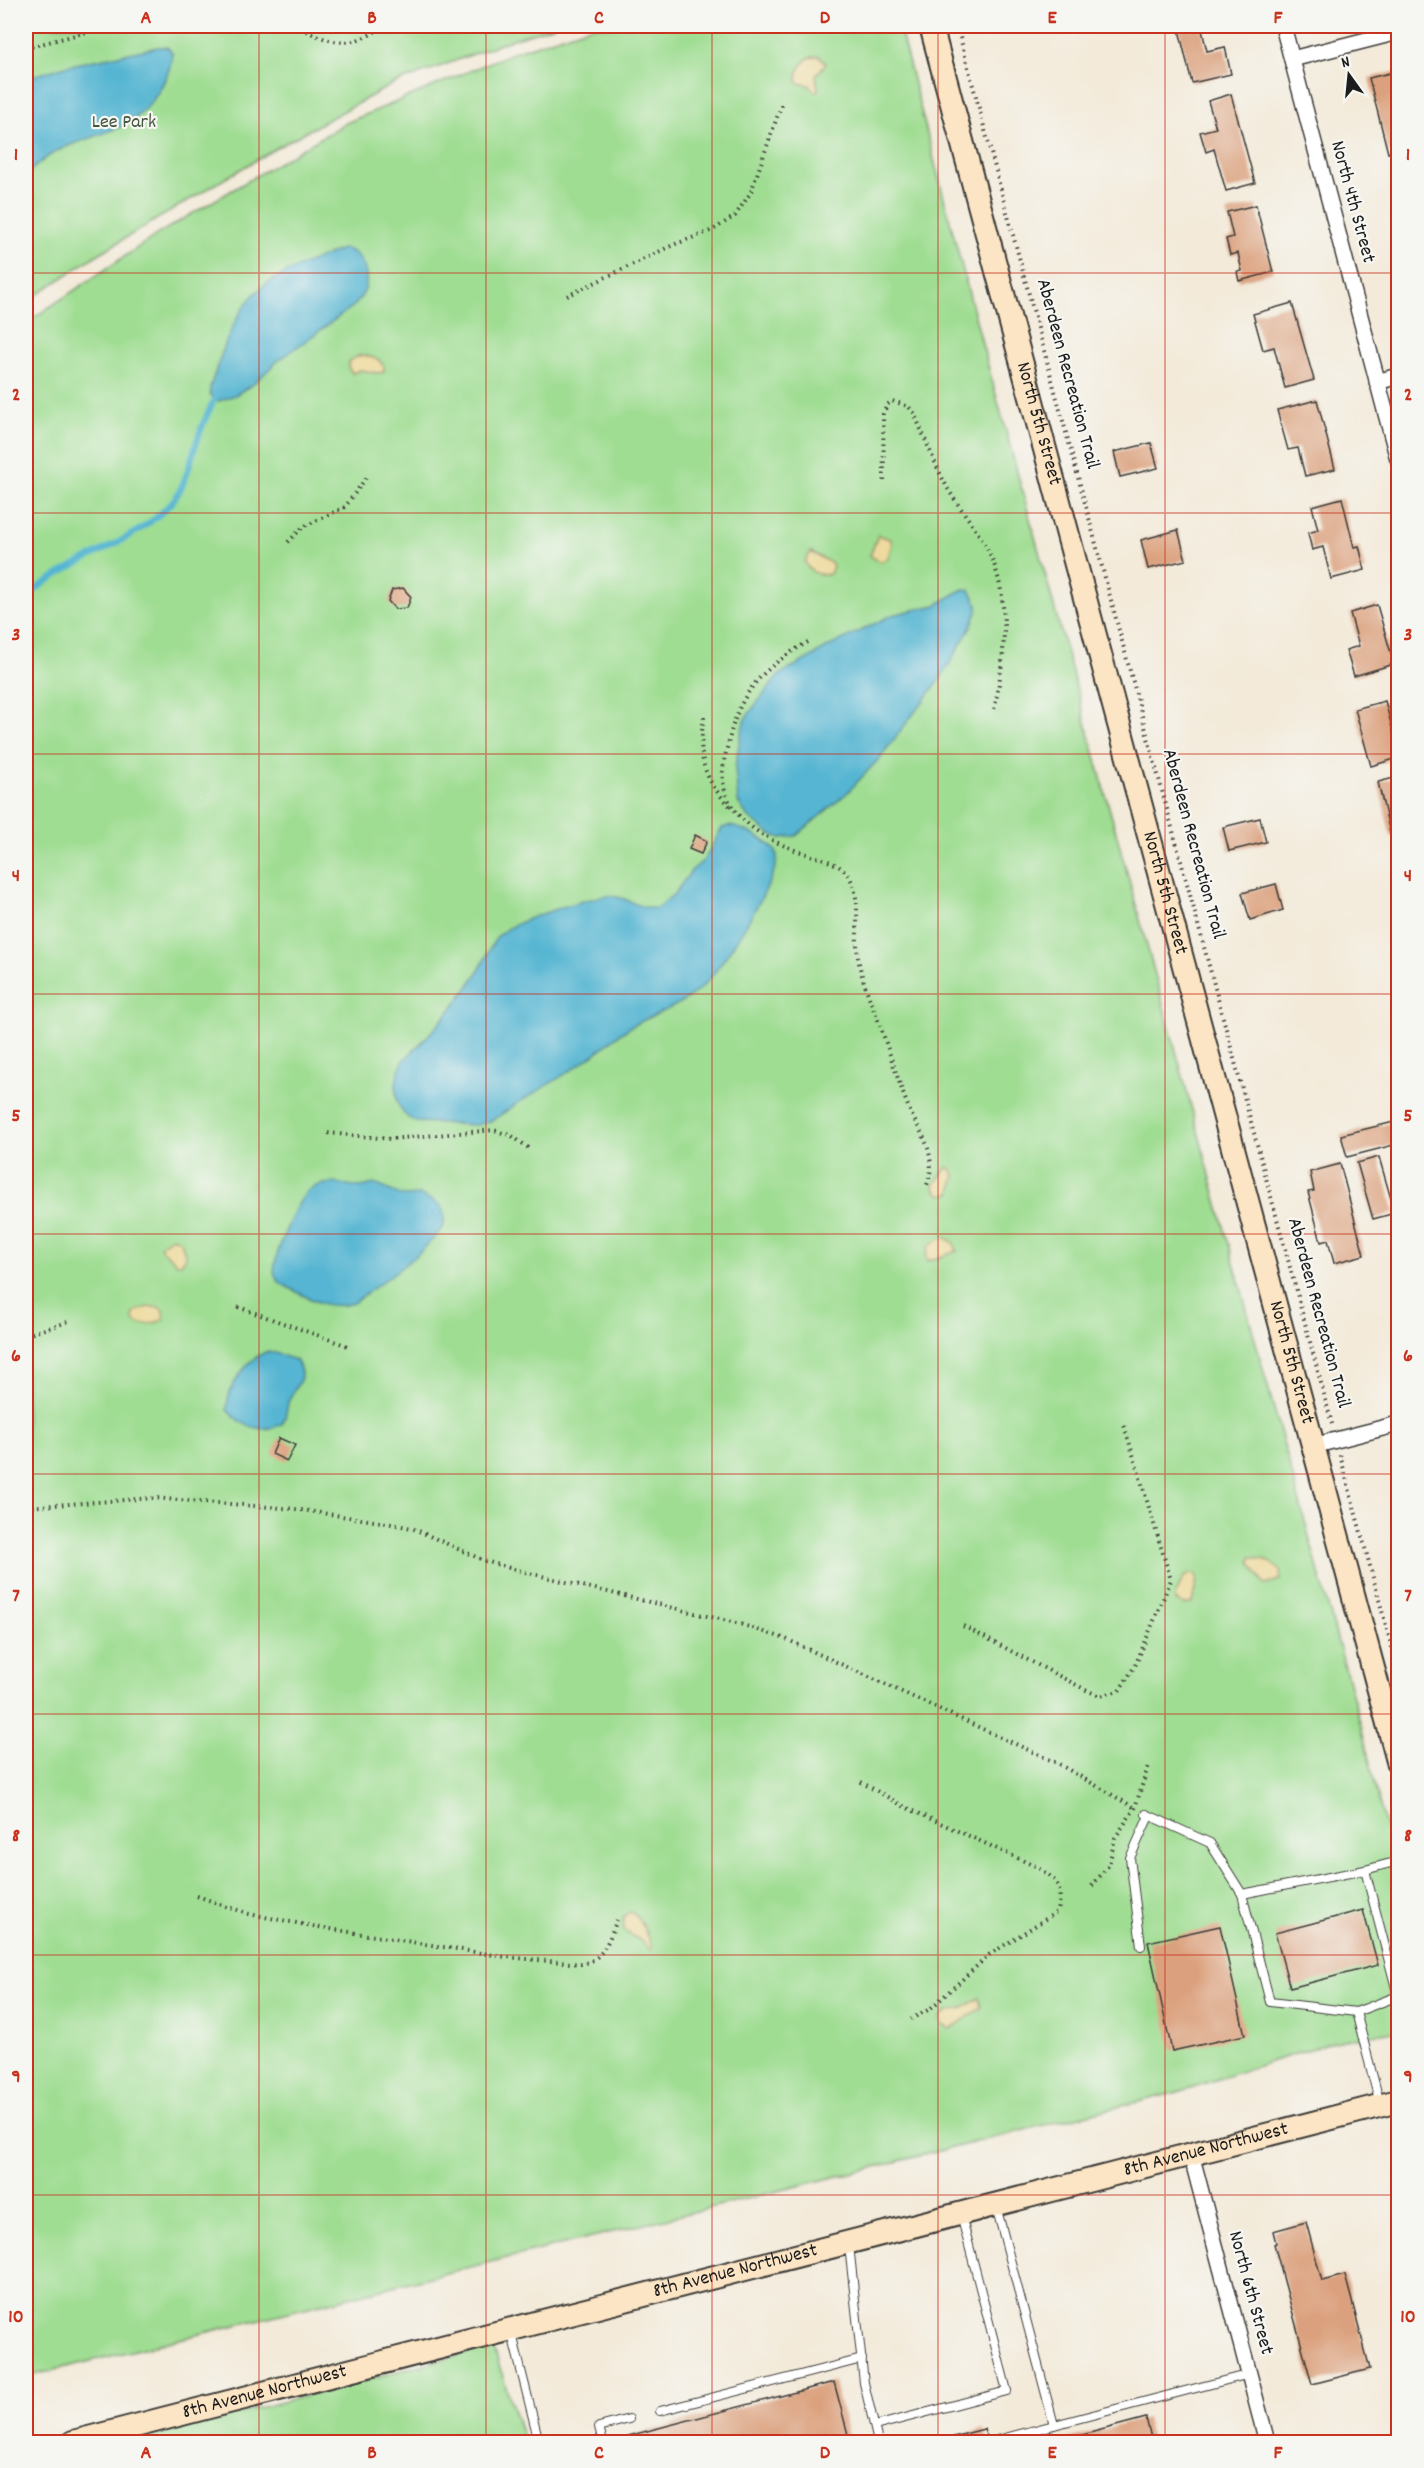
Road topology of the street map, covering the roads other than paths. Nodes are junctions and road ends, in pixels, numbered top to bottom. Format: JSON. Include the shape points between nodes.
{"nodes":[{"id":1,"x":931,"y":26,"type":"edge"},
{"id":2,"x":1283,"y":26,"type":"edge"},
{"id":3,"x":1398,"y":32,"type":"edge"},
{"id":4,"x":1292,"y":59,"type":"junction"},
{"id":5,"x":1398,"y":376,"type":"edge"},
{"id":6,"x":1377,"y":382,"type":"junction"},
{"id":7,"x":1398,"y":459,"type":"edge"},
{"id":8,"x":1398,"y":1424,"type":"edge"},
{"id":9,"x":1313,"y":1446,"type":"junction"},
{"id":10,"x":1398,"y":1761,"type":"edge"},
{"id":11,"x":1398,"y":1860,"type":"edge"},
{"id":12,"x":1365,"y":1870,"type":"junction"},
{"id":13,"x":1242,"y":1893,"type":"junction"},
{"id":14,"x":1141,"y":1947,"type":"dead end"},
{"id":15,"x":1356,"y":2012,"type":"junction"},
{"id":16,"x":1390,"y":2103,"type":"edge"},
{"id":17,"x":1191,"y":2154,"type":"junction"},
{"id":18,"x":996,"y":2205,"type":"junction"},
{"id":19,"x":961,"y":2214,"type":"junction"},
{"id":20,"x":849,"y":2243,"type":"junction"},
{"id":21,"x":511,"y":2330,"type":"junction"},
{"id":22,"x":862,"y":2359,"type":"junction"},
{"id":23,"x":1250,"y":2374,"type":"junction"},
{"id":24,"x":660,"y":2411,"type":"dead end"},
{"id":25,"x":630,"y":2419,"type":"dead end"},
{"id":26,"x":1054,"y":2425,"type":"junction"},
{"id":27,"x":874,"y":2426,"type":"junction"},
{"id":28,"x":73,"y":2442,"type":"edge"},
{"id":29,"x":539,"y":2442,"type":"edge"},
{"id":30,"x":603,"y":2442,"type":"edge"},
{"id":31,"x":878,"y":2442,"type":"edge"},
{"id":32,"x":990,"y":2442,"type":"edge"},
{"id":33,"x":1267,"y":2442,"type":"edge"}],
"edges":[{"from":1,"to":9,"type":"street","name":"North 5th Street"},
{"from":2,"to":4,"type":"street","name":"North 4th Street"},
{"from":3,"to":4,"type":"street"},
{"from":4,"to":6,"type":"street","name":"North 4th Street"},
{"from":5,"to":6,"type":"street"},
{"from":6,"to":7,"type":"street","name":"North 4th Street"},
{"from":8,"to":9,"type":"street"},
{"from":9,"to":10,"type":"street","name":"North 5th Street"},
{"from":11,"to":12,"type":"lane"},
{"from":12,"to":13,"type":"lane"},
{"from":12,"to":15,"type":"lane","via":[[1398,1996]]},
{"from":13,"to":14,"type":"lane","via":[[1210,1843],[1148,1815],[1130,1858]]},
{"from":13,"to":15,"type":"lane","via":[[1270,2002]]},
{"from":15,"to":16,"type":"lane"},
{"from":16,"to":17,"type":"street","name":"8th Avenue Northwest"},
{"from":17,"to":18,"type":"street","name":"8th Avenue Northwest"},
{"from":17,"to":23,"type":"street","name":"North 6th Street"},
{"from":18,"to":19,"type":"street","name":"8th Avenue Northwest"},
{"from":18,"to":26,"type":"lane"},
{"from":19,"to":20,"type":"street","name":"8th Avenue Northwest"},
{"from":19,"to":27,"type":"lane","via":[[1007,2391]]},
{"from":20,"to":21,"type":"street","name":"8th Avenue Northwest"},
{"from":20,"to":22,"type":"lane"},
{"from":21,"to":28,"type":"street","name":"8th Avenue Northwest"},
{"from":21,"to":29,"type":"lane"},
{"from":22,"to":24,"type":"lane"},
{"from":22,"to":27,"type":"lane"},
{"from":23,"to":26,"type":"lane"},
{"from":23,"to":33,"type":"street","name":"North 6th Street"},
{"from":25,"to":30,"type":"lane","via":[[599,2427]]},
{"from":26,"to":32,"type":"lane"},
{"from":27,"to":31,"type":"lane"}]}
